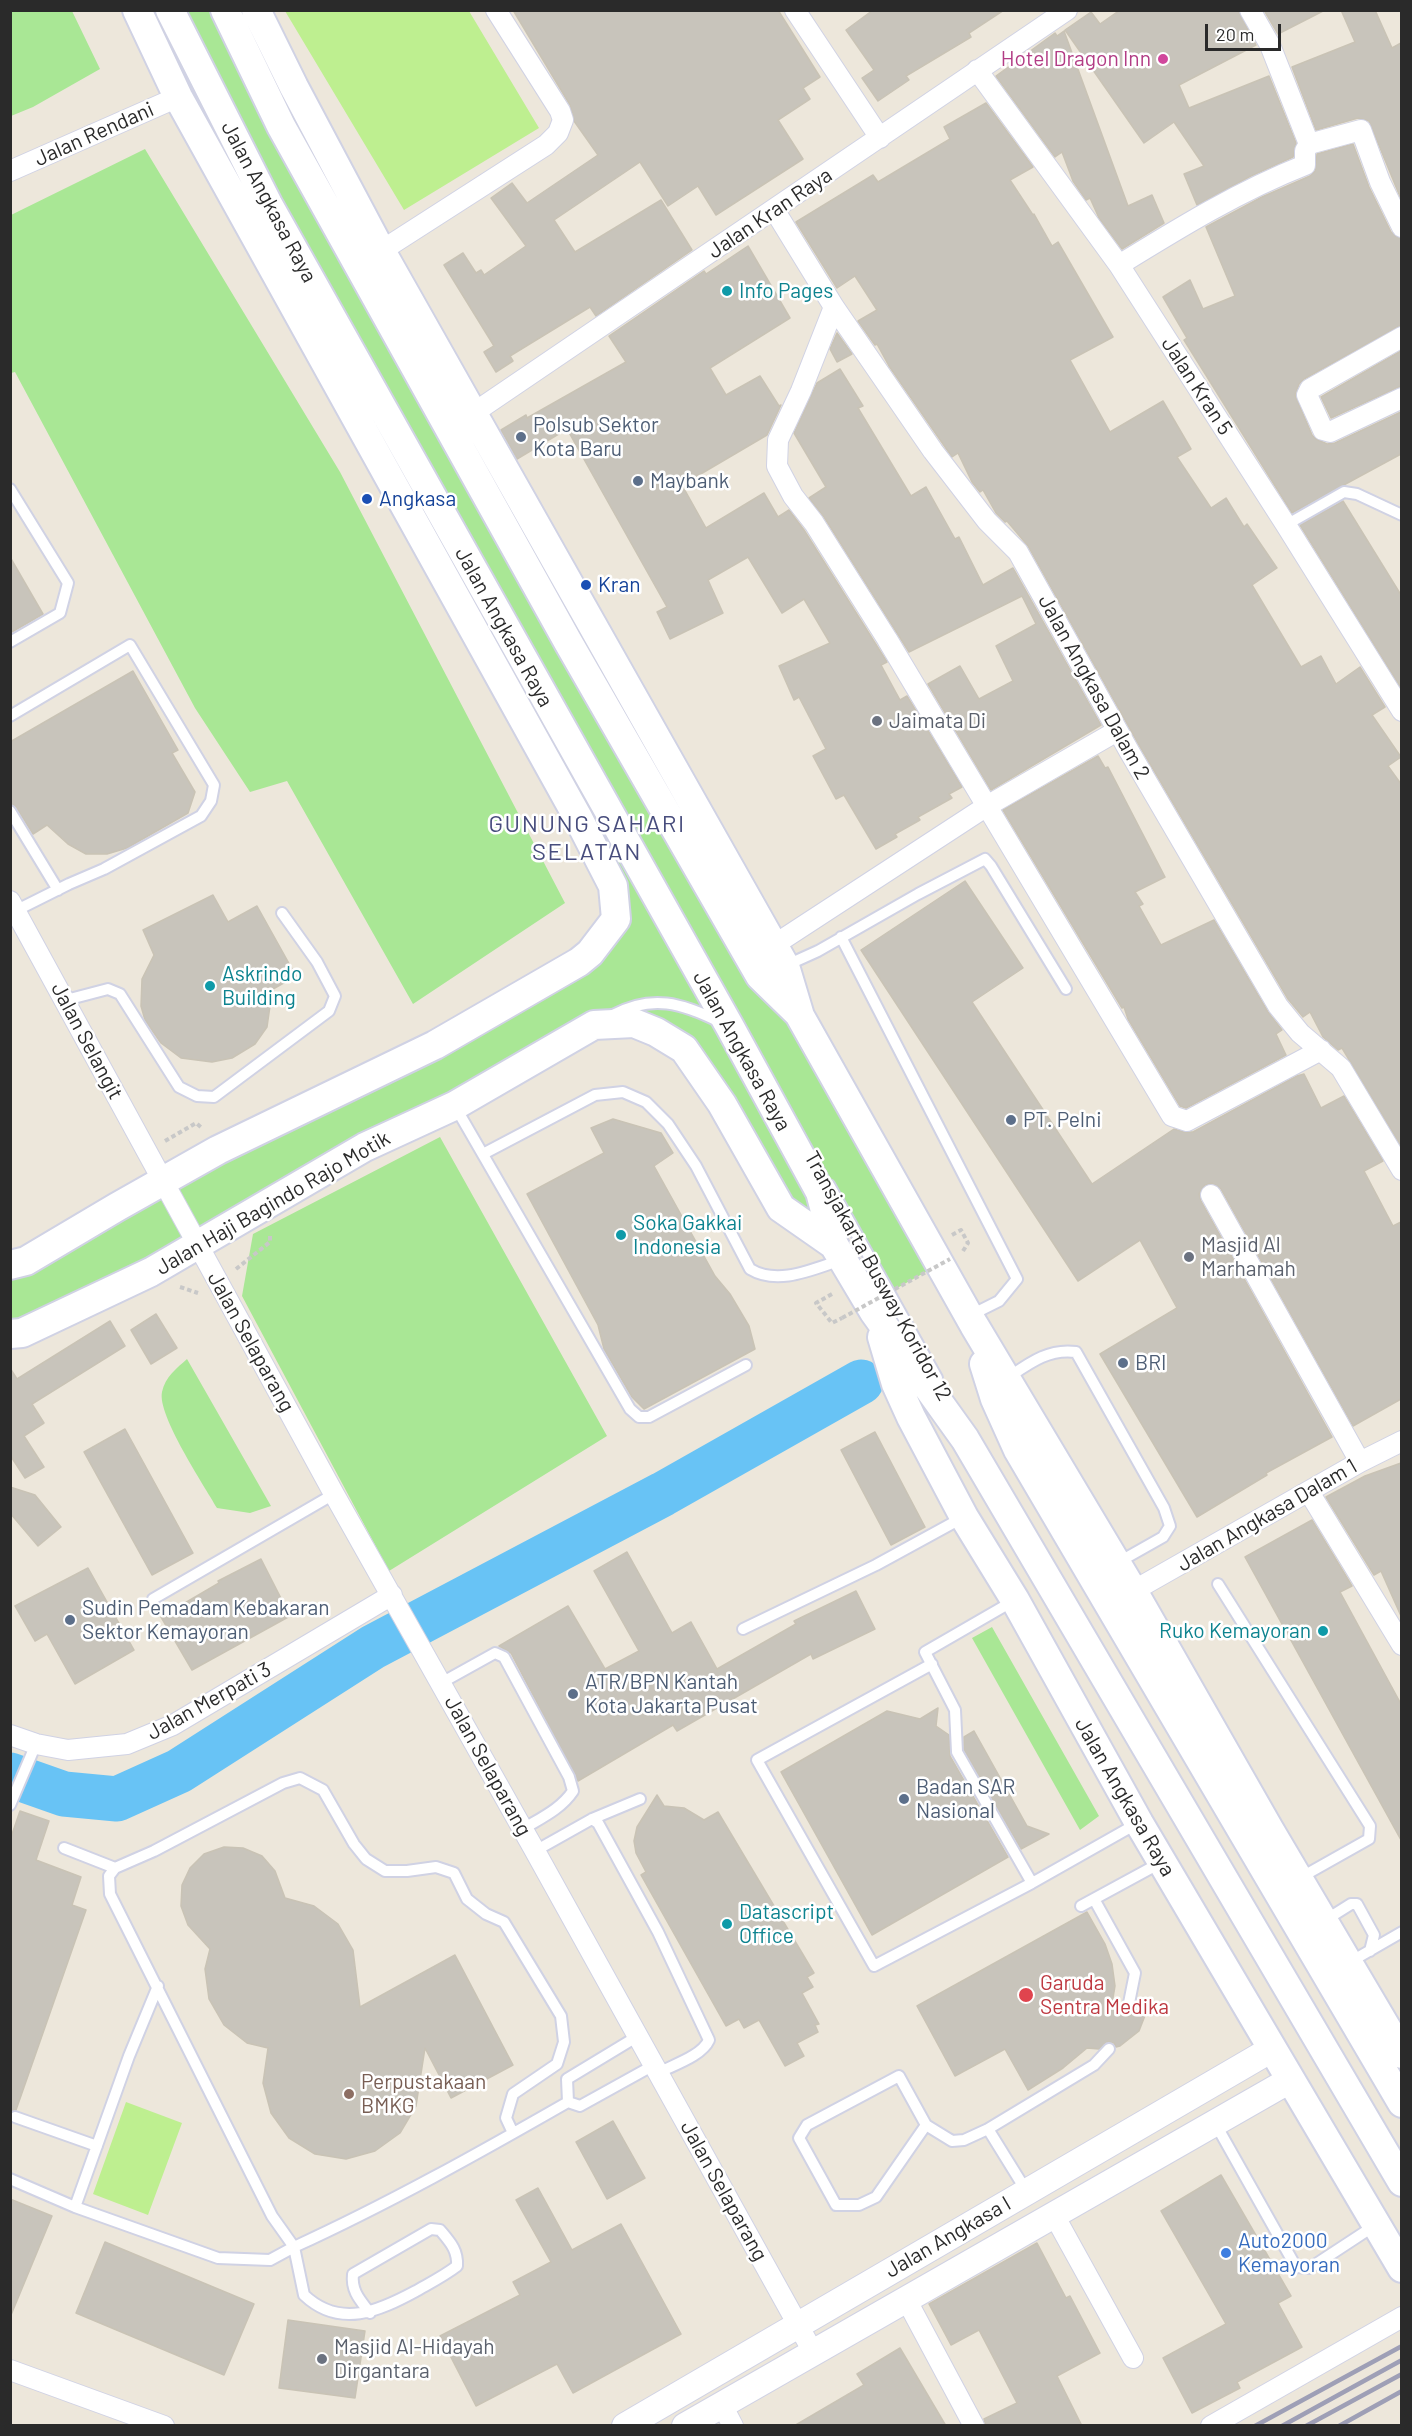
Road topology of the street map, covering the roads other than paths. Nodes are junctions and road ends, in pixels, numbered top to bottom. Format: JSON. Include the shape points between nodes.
{"nodes":[{"id":1,"x":136,"y":10,"type":"edge"},
{"id":2,"x":170,"y":10,"type":"edge"},
{"id":3,"x":225,"y":10,"type":"edge"},
{"id":4,"x":256,"y":10,"type":"edge"},
{"id":5,"x":496,"y":10,"type":"edge"},
{"id":6,"x":795,"y":10,"type":"edge"},
{"id":7,"x":1067,"y":10,"type":"edge"},
{"id":8,"x":1250,"y":10,"type":"edge"},
{"id":9,"x":977,"y":70,"type":"junction"},
{"id":10,"x":178,"y":97,"type":"junction"},
{"id":11,"x":880,"y":138,"type":"junction"},
{"id":12,"x":1309,"y":144,"type":"junction"},
{"id":13,"x":10,"y":171,"type":"edge"},
{"id":14,"x":775,"y":211,"type":"junction"},
{"id":15,"x":1401,"y":227,"type":"edge"},
{"id":16,"x":381,"y":251,"type":"junction"},
{"id":17,"x":1119,"y":265,"type":"junction"},
{"id":18,"x":834,"y":308,"type":"junction"},
{"id":19,"x":1401,"y":337,"type":"edge"},
{"id":20,"x":1401,"y":398,"type":"edge"},
{"id":21,"x":472,"y":414,"type":"junction"},
{"id":22,"x":10,"y":489,"type":"edge"},
{"id":23,"x":1401,"y":516,"type":"edge"},
{"id":24,"x":1286,"y":525,"type":"junction"},
{"id":25,"x":578,"y":600,"type":"junction"},
{"id":26,"x":10,"y":642,"type":"edge"},
{"id":27,"x":568,"y":642,"type":"junction"},
{"id":28,"x":500,"y":676,"type":"junction"},
{"id":29,"x":545,"y":699,"type":"junction"},
{"id":30,"x":1401,"y":711,"type":"edge"},
{"id":31,"x":10,"y":716,"type":"edge"},
{"id":32,"x":1117,"y":731,"type":"junction"},
{"id":33,"x":589,"y":779,"type":"junction"},
{"id":34,"x":987,"y":806,"type":"junction"},
{"id":35,"x":10,"y":811,"type":"edge"},
{"id":36,"x":578,"y":816,"type":"junction"},
{"id":37,"x":58,"y":890,"type":"junction"},
{"id":38,"x":14,"y":906,"type":"edge"},
{"id":39,"x":282,"y":913,"type":"dead end"},
{"id":40,"x":841,"y":937,"type":"junction"},
{"id":41,"x":773,"y":966,"type":"junction"},
{"id":42,"x":1066,"y":989,"type":"dead end"},
{"id":43,"x":66,"y":1000,"type":"junction"},
{"id":44,"x":594,"y":1025,"type":"junction"},
{"id":45,"x":730,"y":1027,"type":"junction"},
{"id":46,"x":1321,"y":1050,"type":"junction"},
{"id":47,"x":454,"y":1106,"type":"junction"},
{"id":48,"x":483,"y":1154,"type":"junction"},
{"id":49,"x":1401,"y":1170,"type":"edge"},
{"id":50,"x":162,"y":1181,"type":"junction"},
{"id":51,"x":1211,"y":1196,"type":"dead end"},
{"id":52,"x":198,"y":1245,"type":"junction"},
{"id":53,"x":839,"y":1252,"type":"junction"},
{"id":54,"x":10,"y":1265,"type":"edge"},
{"id":55,"x":874,"y":1312,"type":"junction"},
{"id":56,"x":972,"y":1320,"type":"junction"},
{"id":57,"x":10,"y":1334,"type":"edge"},
{"id":58,"x":746,"y":1365,"type":"dead end"},
{"id":59,"x":1006,"y":1379,"type":"junction"},
{"id":60,"x":965,"y":1439,"type":"junction"},
{"id":61,"x":1401,"y":1441,"type":"edge"},
{"id":62,"x":1360,"y":1462,"type":"junction"},
{"id":63,"x":1309,"y":1492,"type":"junction"},
{"id":64,"x":334,"y":1494,"type":"junction"},
{"id":65,"x":964,"y":1517,"type":"junction"},
{"id":66,"x":1117,"y":1563,"type":"junction"},
{"id":67,"x":1218,"y":1584,"type":"dead end"},
{"id":68,"x":1133,"y":1590,"type":"junction"},
{"id":69,"x":392,"y":1595,"type":"junction"},
{"id":70,"x":153,"y":1599,"type":"dead end"},
{"id":71,"x":1015,"y":1600,"type":"junction"},
{"id":72,"x":743,"y":1629,"type":"dead end"},
{"id":73,"x":1401,"y":1645,"type":"edge"},
{"id":74,"x":932,"y":1664,"type":"junction"},
{"id":75,"x":441,"y":1683,"type":"junction"},
{"id":76,"x":10,"y":1735,"type":"edge"},
{"id":77,"x":34,"y":1749,"type":"junction"},
{"id":78,"x":640,"y":1798,"type":"dead end"},
{"id":79,"x":10,"y":1805,"type":"edge"},
{"id":80,"x":592,"y":1820,"type":"junction"},
{"id":81,"x":1139,"y":1823,"type":"junction"},
{"id":82,"x":523,"y":1829,"type":"junction"},
{"id":83,"x":64,"y":1848,"type":"dead end"},
{"id":84,"x":535,"y":1851,"type":"junction"},
{"id":85,"x":1162,"y":1862,"type":"junction"},
{"id":86,"x":115,"y":1868,"type":"junction"},
{"id":87,"x":1298,"y":1879,"type":"junction"},
{"id":88,"x":1032,"y":1883,"type":"junction"},
{"id":89,"x":1094,"y":1899,"type":"junction"},
{"id":90,"x":1081,"y":1906,"type":"dead end"},
{"id":91,"x":1323,"y":1922,"type":"junction"},
{"id":92,"x":1401,"y":1932,"type":"edge"},
{"id":93,"x":1359,"y":1958,"type":"junction"},
{"id":94,"x":158,"y":1986,"type":"junction"},
{"id":95,"x":1128,"y":2008,"type":"dead end"},
{"id":96,"x":638,"y":2036,"type":"junction"},
{"id":97,"x":1109,"y":2049,"type":"dead end"},
{"id":98,"x":1272,"y":2049,"type":"junction"},
{"id":99,"x":1401,"y":2054,"type":"edge"},
{"id":100,"x":656,"y":2069,"type":"junction"},
{"id":101,"x":1290,"y":2080,"type":"junction"},
{"id":102,"x":568,"y":2102,"type":"junction"},
{"id":103,"x":1401,"y":2103,"type":"edge"},
{"id":104,"x":15,"y":2117,"type":"dead end"},
{"id":105,"x":1215,"y":2123,"type":"junction"},
{"id":106,"x":926,"y":2125,"type":"junction"},
{"id":107,"x":988,"y":2129,"type":"junction"},
{"id":108,"x":513,"y":2133,"type":"junction"},
{"id":109,"x":97,"y":2146,"type":"junction"},
{"id":110,"x":10,"y":2179,"type":"edge"},
{"id":111,"x":1401,"y":2182,"type":"edge"},
{"id":112,"x":1027,"y":2192,"type":"junction"},
{"id":113,"x":75,"y":2207,"type":"junction"},
{"id":114,"x":1054,"y":2215,"type":"junction"},
{"id":115,"x":1374,"y":2226,"type":"junction"},
{"id":116,"x":294,"y":2247,"type":"junction"},
{"id":117,"x":1401,"y":2268,"type":"edge"},
{"id":118,"x":906,"y":2299,"type":"junction"},
{"id":119,"x":370,"y":2313,"type":"junction"},
{"id":120,"x":1401,"y":2317,"type":"edge"},
{"id":121,"x":798,"y":2325,"type":"junction"},
{"id":122,"x":813,"y":2352,"type":"junction"},
{"id":123,"x":1133,"y":2358,"type":"dead end"},
{"id":124,"x":10,"y":2370,"type":"edge"},
{"id":125,"x":728,"y":2415,"type":"edge"},
{"id":126,"x":164,"y":2426,"type":"edge"},
{"id":127,"x":625,"y":2426,"type":"edge"},
{"id":128,"x":685,"y":2426,"type":"edge"},
{"id":129,"x":974,"y":2426,"type":"edge"},
{"id":130,"x":1211,"y":2426,"type":"edge"}],
"edges":[{"from":1,"to":10,"type":"main road","name":"Jalan Angkasa Raya"},
{"from":2,"to":29,"type":"main road","name":"Jalan Angkasa Raya","via":[[268,204]]},
{"from":3,"to":27,"type":"main road","via":[[281,126]]},
{"from":4,"to":16,"type":"main road"},
{"from":5,"to":16,"type":"street","via":[[560,111],[563,120],[558,133],[546,145]]},
{"from":6,"to":11,"type":"street"},
{"from":7,"to":9,"type":"street","name":"Jalan Kran Raya"},
{"from":8,"to":12,"type":"street","via":[[1270,45]]},
{"from":9,"to":11,"type":"street","name":"Jalan Kran Raya"},
{"from":9,"to":17,"type":"street","name":"Jalan Kran 5"},
{"from":10,"to":13,"type":"street","name":"Jalan Rendani"},
{"from":10,"to":28,"type":"main road","name":"Jalan Angkasa Raya"},
{"from":11,"to":14,"type":"street","name":"Jalan Kran Raya"},
{"from":12,"to":15,"type":"street","via":[[1361,130]]},
{"from":12,"to":17,"type":"street","via":[[1305,165],[1209,210]]},
{"from":14,"to":18,"type":"street","name":"Jalan Angkasa Dalam 2"},
{"from":14,"to":21,"type":"street","name":"Jalan Kran Raya"},
{"from":16,"to":21,"type":"main road"},
{"from":17,"to":24,"type":"street","name":"Jalan Kran 5"},
{"from":18,"to":32,"type":"street","name":"Jalan Angkasa Dalam 2","via":[[933,451],[987,521],[1018,552]]},
{"from":18,"to":34,"type":"street","via":[[778,440],[777,466]]},
{"from":19,"to":20,"type":"street","via":[[1310,389],[1307,395],[1323,430],[1330,432]]},
{"from":21,"to":25,"type":"main road"},
{"from":22,"to":26,"type":"lane","via":[[68,583],[60,613]]},
{"from":23,"to":24,"type":"lane","via":[[1357,494],[1344,492]]},
{"from":24,"to":30,"type":"street","name":"Jalan Kran 5"},
{"from":25,"to":27,"type":"main road"},
{"from":25,"to":41,"type":"main road"},
{"from":27,"to":41,"type":"main road"},
{"from":28,"to":29,"type":"main road"},
{"from":28,"to":36,"type":"main road","name":"Jalan Angkasa Raya"},
{"from":29,"to":33,"type":"main road","name":"Jalan Angkasa Raya"},
{"from":31,"to":37,"type":"lane","via":[[130,645],[214,785],[211,801],[201,816]]},
{"from":32,"to":34,"type":"street"},
{"from":32,"to":46,"type":"street","name":"Jalan Angkasa Dalam 2","via":[[1278,1006],[1300,1033]]},
{"from":33,"to":36,"type":"main road"},
{"from":33,"to":45,"type":"main road","name":"Jalan Angkasa Raya"},
{"from":34,"to":41,"type":"street"},
{"from":34,"to":46,"type":"street","via":[[1172,1116],[1186,1121]]},
{"from":35,"to":37,"type":"lane"},
{"from":36,"to":50,"type":"main road","name":"Jalan Angkasa Raya","via":[[613,886],[616,919],[579,962],[435,1045]]},
{"from":37,"to":38,"type":"lane"},
{"from":38,"to":43,"type":"street","name":"Jalan Selangit"},
{"from":39,"to":43,"type":"lane","via":[[317,962],[335,996],[329,1011],[214,1097],[197,1096],[179,1087],[120,994],[108,988]]},
{"from":40,"to":41,"type":"lane","via":[[818,951]]},
{"from":40,"to":42,"type":"lane","via":[[985,859]]},
{"from":40,"to":56,"type":"lane","via":[[1017,1279],[999,1300]]},
{"from":41,"to":56,"type":"main road"},
{"from":43,"to":50,"type":"street","name":"Jalan Selangit"},
{"from":44,"to":45,"type":"lane","name":"Transjakarta Busway Koridor 12","via":[[628,1007],[661,1001]]},
{"from":44,"to":47,"type":"main road","name":"Jalan Haji Bagindo Rajo Motik"},
{"from":44,"to":53,"type":"main road","name":"Jalan Angkasa Raya","via":[[634,1023],[684,1049],[722,1104],[781,1208]]},
{"from":45,"to":53,"type":"main road","name":"Jalan Angkasa Raya","via":[[820,1192]]},
{"from":45,"to":60,"type":"lane","name":"Transjakarta Busway Koridor 12","via":[[746,1043],[804,1140],[938,1379]]},
{"from":46,"to":49,"type":"street","name":"Jalan Angkasa Dalam 2","via":[[1341,1068]]},
{"from":47,"to":48,"type":"lane"},
{"from":47,"to":52,"type":"main road","name":"Jalan Haji Bagindo Rajo Motik","via":[[365,1147]]},
{"from":48,"to":53,"type":"lane","via":[[595,1095],[623,1092],[646,1102],[668,1124],[696,1166],[750,1269],[761,1276],[779,1277]]},
{"from":48,"to":58,"type":"lane","via":[[624,1399],[639,1417],[649,1417]]},
{"from":50,"to":52,"type":"street","name":"Jalan Selaparang"},
{"from":50,"to":54,"type":"main road","via":[[26,1261]]},
{"from":51,"to":62,"type":"street"},
{"from":52,"to":57,"type":"main road","name":"Jalan Haji Bagindo Rajo Motik","via":[[151,1272],[22,1333]]},
{"from":52,"to":64,"type":"street","name":"Jalan Selaparang"},
{"from":53,"to":55,"type":"main road","name":"Jalan Angkasa Raya"},
{"from":55,"to":60,"type":"main road","name":"Jalan Angkasa Raya"},
{"from":55,"to":65,"type":"main road","name":"Jalan Angkasa Raya","via":[[896,1384]]},
{"from":56,"to":59,"type":"main road"},
{"from":56,"to":103,"type":"main road","via":[[995,1399],[1018,1450]]},
{"from":59,"to":66,"type":"main road"},
{"from":59,"to":66,"type":"lane","via":[[1049,1353],[1076,1352],[1164,1508],[1170,1526],[1163,1537]]},
{"from":60,"to":111,"type":"main road","name":"Jalan Angkasa Raya"},
{"from":61,"to":62,"type":"street","name":"Jalan Angkasa Dalam 1"},
{"from":62,"to":63,"type":"street","name":"Jalan Angkasa Dalam 1"},
{"from":63,"to":68,"type":"street","name":"Jalan Angkasa Dalam 1"},
{"from":63,"to":73,"type":"street"},
{"from":64,"to":69,"type":"street","name":"Jalan Selaparang"},
{"from":64,"to":70,"type":"lane"},
{"from":65,"to":71,"type":"main road","name":"Jalan Angkasa Raya"},
{"from":65,"to":72,"type":"lane","via":[[876,1565]]},
{"from":66,"to":68,"type":"main road"},
{"from":67,"to":87,"type":"lane","via":[[1370,1826],[1369,1839]]},
{"from":68,"to":87,"type":"main road"},
{"from":69,"to":75,"type":"street","name":"Jalan Selaparang"},
{"from":69,"to":77,"type":"street","name":"Jalan Merpati 3","via":[[173,1725],[128,1744]]},
{"from":71,"to":74,"type":"lane","via":[[925,1652]]},
{"from":71,"to":81,"type":"main road","name":"Jalan Angkasa Raya"},
{"from":74,"to":88,"type":"lane","via":[[955,1710],[957,1752]]},
{"from":74,"to":88,"type":"lane","via":[[757,1761],[874,1966]]},
{"from":75,"to":82,"type":"street","name":"Jalan Selaparang"},
{"from":75,"to":82,"type":"lane","via":[[495,1653],[504,1657],[573,1791],[555,1810]]},
{"from":76,"to":77,"type":"street","name":"Jalan Merpati 3"},
{"from":77,"to":79,"type":"lane"},
{"from":78,"to":80,"type":"lane"},
{"from":80,"to":84,"type":"lane"},
{"from":80,"to":100,"type":"lane","via":[[598,1823],[658,1932],[709,2040],[692,2055]]},
{"from":81,"to":85,"type":"main road","name":"Jalan Angkasa Raya"},
{"from":81,"to":88,"type":"lane"},
{"from":82,"to":84,"type":"street","name":"Jalan Selaparang"},
{"from":83,"to":86,"type":"lane"},
{"from":84,"to":96,"type":"street","name":"Jalan Selaparang"},
{"from":85,"to":89,"type":"lane"},
{"from":85,"to":98,"type":"main road","name":"Jalan Angkasa Raya"},
{"from":86,"to":94,"type":"lane","via":[[109,1876],[110,1894]]},
{"from":86,"to":108,"type":"lane","via":[[300,1778],[323,1790],[366,1859],[385,1870],[436,1867],[454,1873],[467,1899],[504,1922],[561,2016],[564,2043],[556,2064],[513,2094],[506,2118]]},
{"from":87,"to":91,"type":"main road"},
{"from":89,"to":90,"type":"lane"},
{"from":89,"to":95,"type":"lane","via":[[1135,1972]]},
{"from":91,"to":93,"type":"main road"},
{"from":91,"to":93,"type":"lane","via":[[1357,1904],[1374,1935]]},
{"from":92,"to":93,"type":"lane"},
{"from":93,"to":99,"type":"main road"},
{"from":94,"to":109,"type":"lane"},
{"from":94,"to":116,"type":"lane","via":[[272,2216]]},
{"from":96,"to":100,"type":"street","name":"Jalan Selaparang"},
{"from":96,"to":102,"type":"lane","via":[[567,2079]]},
{"from":97,"to":107,"type":"lane","via":[[1094,2065]]},
{"from":98,"to":101,"type":"main road","name":"Jalan Angkasa Raya"},
{"from":98,"to":112,"type":"street","name":"Jalan Angkasa I"},
{"from":100,"to":102,"type":"lane","via":[[580,2106]]},
{"from":100,"to":121,"type":"street","name":"Jalan Selaparang"},
{"from":101,"to":105,"type":"street","name":"Jalan Angkasa I"},
{"from":101,"to":115,"type":"main road","name":"Jalan Angkasa Raya"},
{"from":102,"to":108,"type":"lane"},
{"from":104,"to":109,"type":"lane"},
{"from":105,"to":114,"type":"street","name":"Jalan Angkasa I"},
{"from":105,"to":115,"type":"lane","via":[[1296,2267],[1310,2268]]},
{"from":106,"to":106,"type":"lane","via":[[899,2076],[807,2125],[799,2138],[836,2205],[859,2205],[876,2198]]},
{"from":106,"to":107,"type":"lane","via":[[952,2141]]},
{"from":107,"to":112,"type":"lane"},
{"from":108,"to":116,"type":"lane"},
{"from":109,"to":113,"type":"lane"},
{"from":110,"to":113,"type":"lane"},
{"from":112,"to":121,"type":"street","name":"Jalan Angkasa I"},
{"from":113,"to":116,"type":"lane","via":[[218,2259],[270,2260]]},
{"from":114,"to":118,"type":"street","name":"Jalan Angkasa I"},
{"from":114,"to":123,"type":"street"},
{"from":115,"to":117,"type":"main road","name":"Jalan Angkasa Raya"},
{"from":116,"to":119,"type":"lane","via":[[304,2295],[310,2301],[323,2310]]},
{"from":118,"to":122,"type":"street","name":"Jalan Angkasa I"},
{"from":118,"to":129,"type":"street"},
{"from":119,"to":119,"type":"lane","via":[[355,2294],[353,2274],[431,2229],[440,2230],[453,2245],[457,2266]]},
{"from":120,"to":130,"type":"street"},
{"from":121,"to":122,"type":"street","name":"Jalan Selaparang"},
{"from":121,"to":127,"type":"street","name":"Jalan Angkasa I"},
{"from":122,"to":125,"type":"street","name":"Jalan Angkasa I"},
{"from":124,"to":126,"type":"street"},
{"from":125,"to":128,"type":"street","name":"Jalan Angkasa I"}]}
